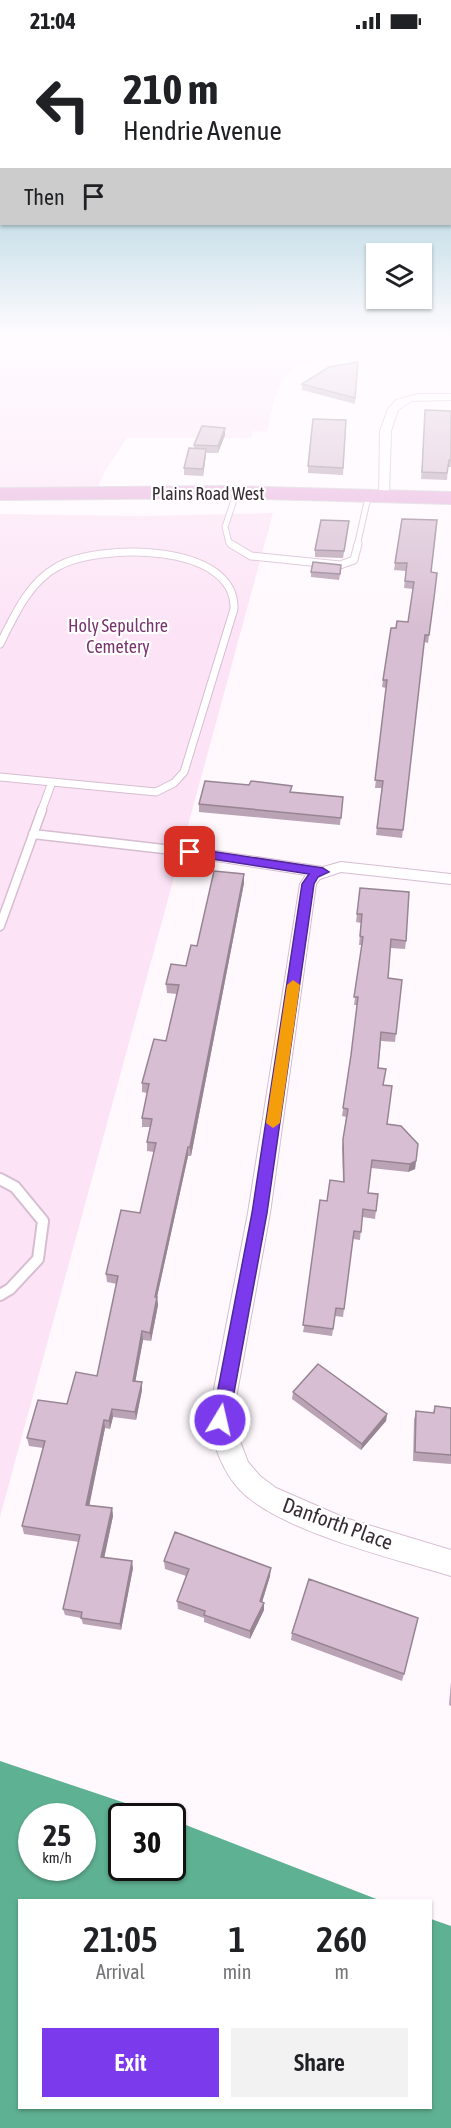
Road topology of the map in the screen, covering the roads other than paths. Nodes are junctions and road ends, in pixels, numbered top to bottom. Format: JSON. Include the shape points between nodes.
{"nodes":[{"id":1,"x":384,"y":433,"type":"edge"},
{"id":2,"x":0,"y":494,"type":"edge"},
{"id":3,"x":451,"y":498,"type":"edge"},
{"id":4,"x":0,"y":499,"type":"edge"},
{"id":5,"x":375,"y":499,"type":"junction"},
{"id":6,"x":234,"y":500,"type":"junction"},
{"id":7,"x":451,"y":506,"type":"edge"},
{"id":8,"x":0,"y":644,"type":"edge"},
{"id":9,"x":0,"y":777,"type":"edge"},
{"id":10,"x":52,"y":782,"type":"junction"},
{"id":11,"x":33,"y":834,"type":"junction"},
{"id":12,"x":190,"y":852,"type":"joint"},
{"id":13,"x":323,"y":872,"type":"junction"},
{"id":14,"x":451,"y":879,"type":"edge"},
{"id":15,"x":0,"y":926,"type":"edge"},
{"id":16,"x":0,"y":1179,"type":"edge"},
{"id":17,"x":0,"y":1295,"type":"edge"},
{"id":18,"x":451,"y":1563,"type":"edge"}],
"edges":[{"from":1,"to":5,"type":"street"},
{"from":2,"to":5,"type":"main road","name":"Plains Road West","via":[[227,492]]},
{"from":3,"to":5,"type":"main road","name":"Plains Road West"},
{"from":4,"to":6,"type":"main road","name":"Plains Road West"},
{"from":5,"to":6,"type":"main road","name":"Plains Road West"},
{"from":5,"to":6,"type":"lane","via":[[354,560],[340,565],[251,556],[236,548],[229,543],[225,527]]},
{"from":5,"to":7,"type":"main road","name":"Plains Road West"},
{"from":8,"to":10,"type":"lane","via":[[23,599],[55,567],[95,553],[124,550],[192,561],[222,576],[234,592],[234,609],[184,772],[174,783],[156,792]]},
{"from":9,"to":10,"type":"lane"},
{"from":10,"to":11,"type":"lane"},
{"from":11,"to":12,"type":"lane"},
{"from":11,"to":15,"type":"lane"},
{"from":12,"to":13,"type":"street"},
{"from":13,"to":14,"type":"street","via":[[340,867]]},
{"from":13,"to":18,"type":"street","name":"Danforth Place","via":[[314,875],[308,884],[260,1213],[220,1420],[228,1454],[252,1485],[287,1508]]},
{"from":16,"to":17,"type":"lane","via":[[15,1187],[43,1221],[38,1259]]}]}
